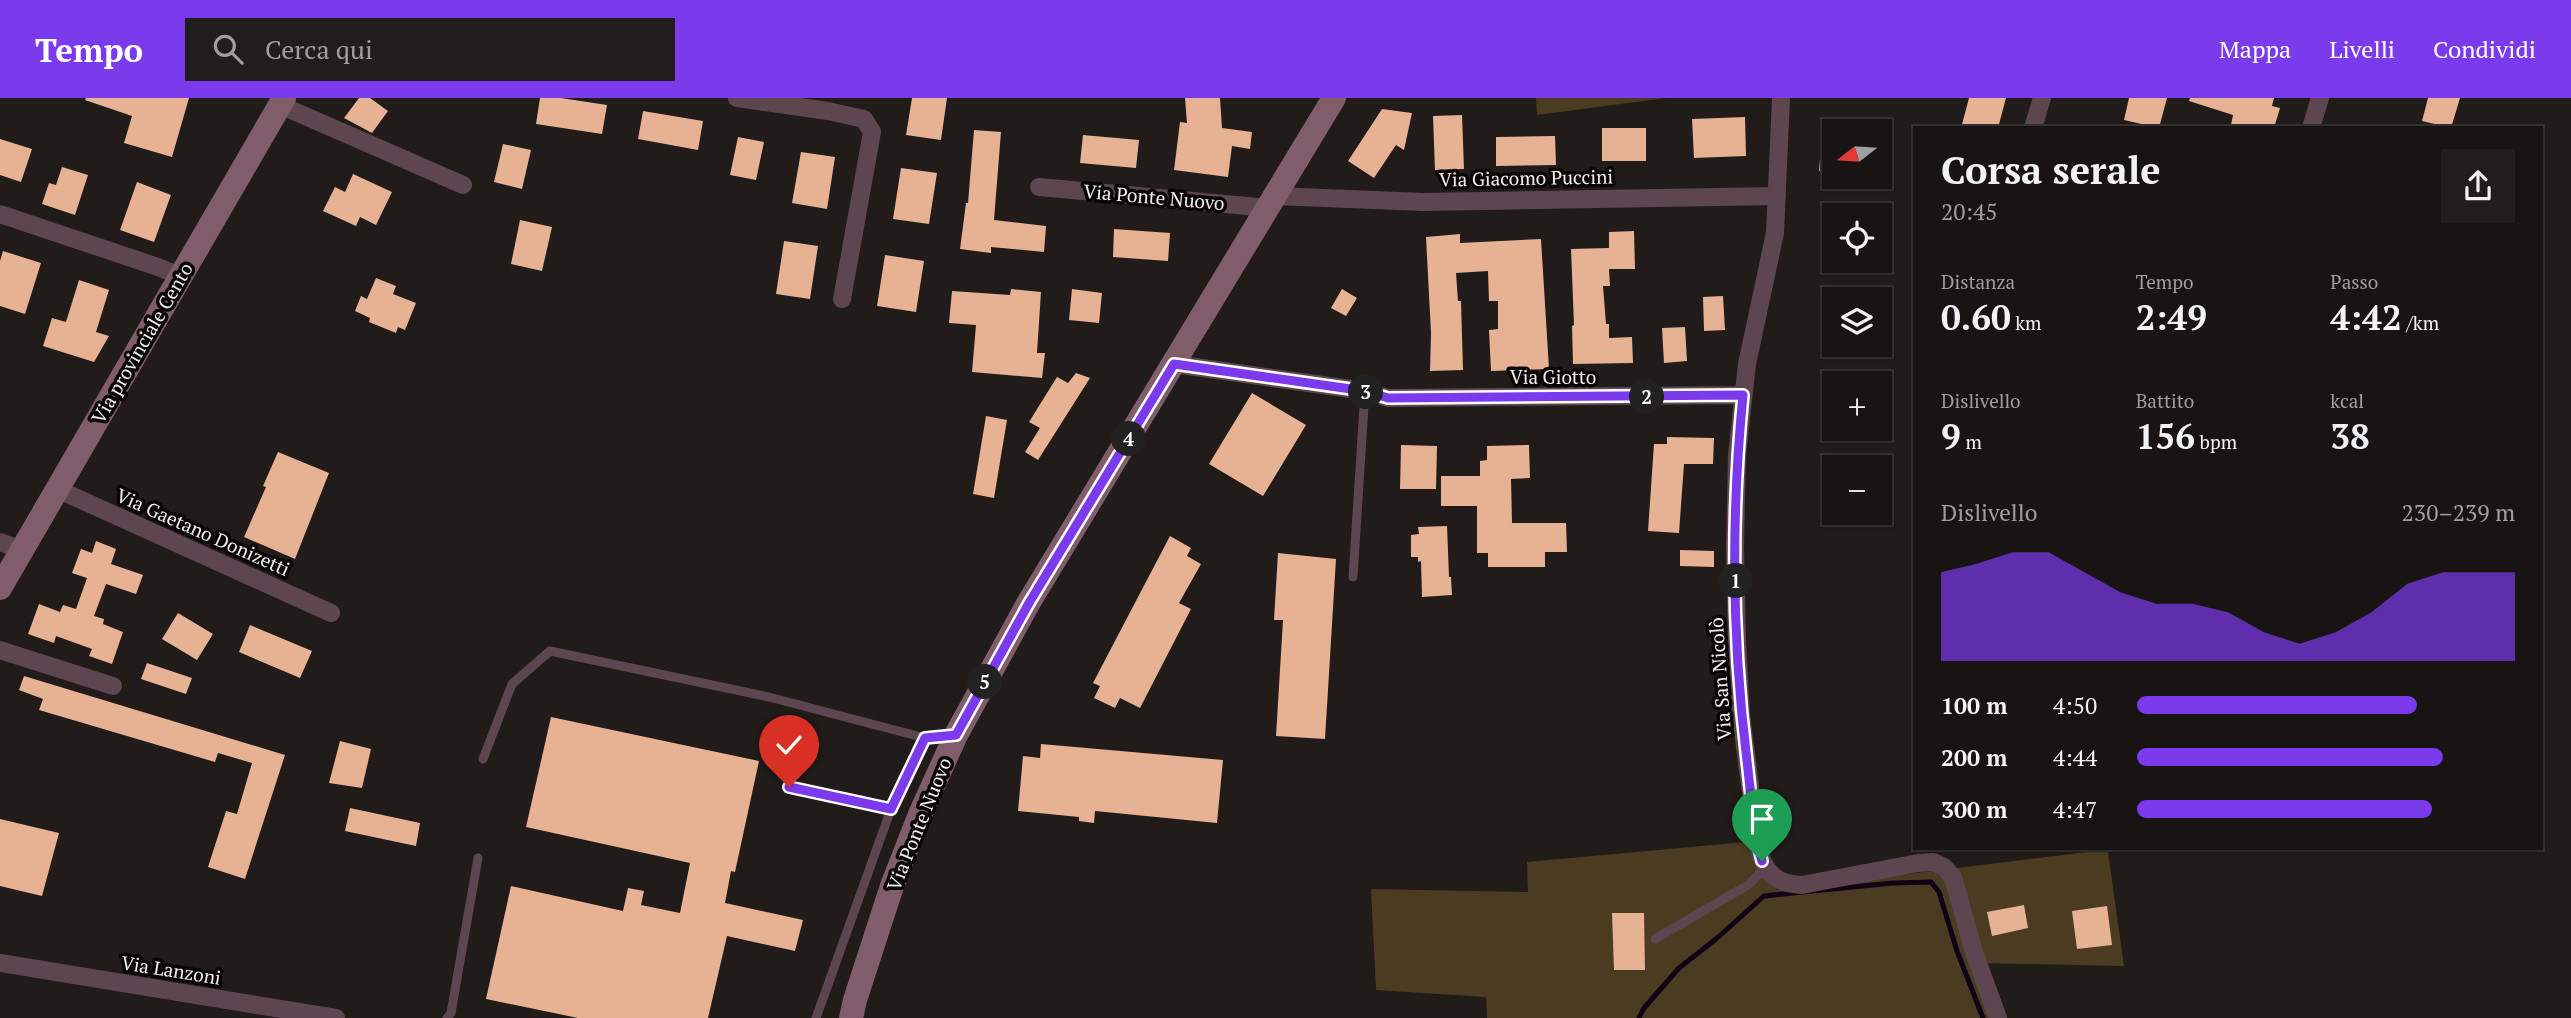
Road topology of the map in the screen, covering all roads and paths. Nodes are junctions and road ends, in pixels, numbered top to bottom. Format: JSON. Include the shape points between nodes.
{"nodes":[{"id":1,"x":737,"y":98,"type":"edge"},
{"id":2,"x":1334,"y":98,"type":"edge"},
{"id":3,"x":1781,"y":98,"type":"edge"},
{"id":4,"x":2042,"y":98,"type":"edge"},
{"id":5,"x":2320,"y":98,"type":"edge"},
{"id":6,"x":282,"y":102,"type":"edge"},
{"id":7,"x":2034,"y":126,"type":"edge"},
{"id":8,"x":2312,"y":126,"type":"edge"},
{"id":9,"x":463,"y":185,"type":"dead end"},
{"id":10,"x":1039,"y":187,"type":"dead end"},
{"id":11,"x":1777,"y":196,"type":"junction"},
{"id":12,"x":1272,"y":202,"type":"junction"},
{"id":13,"x":0,"y":214,"type":"edge"},
{"id":14,"x":180,"y":276,"type":"junction"},
{"id":15,"x":842,"y":299,"type":"dead end"},
{"id":16,"x":1174,"y":364,"type":"junction"},
{"id":17,"x":1365,"y":391,"type":"junction"},
{"id":18,"x":1743,"y":395,"type":"junction"},
{"id":19,"x":57,"y":489,"type":"junction"},
{"id":20,"x":11,"y":546,"type":"edge"},
{"id":21,"x":1353,"y":577,"type":"dead end"},
{"id":22,"x":0,"y":588,"type":"edge"},
{"id":23,"x":331,"y":613,"type":"dead end"},
{"id":24,"x":0,"y":650,"type":"edge"},
{"id":25,"x":113,"y":686,"type":"dead end"},
{"id":26,"x":956,"y":735,"type":"junction"},
{"id":27,"x":925,"y":738,"type":"junction"},
{"id":28,"x":483,"y":759,"type":"dead end"},
{"id":29,"x":789,"y":787,"type":"dead end"},
{"id":30,"x":891,"y":809,"type":"junction"},
{"id":31,"x":478,"y":859,"type":"dead end"},
{"id":32,"x":1766,"y":867,"type":"junction"},
{"id":33,"x":1655,"y":939,"type":"dead end"},
{"id":34,"x":0,"y":963,"type":"edge"},
{"id":35,"x":336,"y":1018,"type":"edge"},
{"id":36,"x":446,"y":1018,"type":"edge"},
{"id":37,"x":816,"y":1018,"type":"edge"},
{"id":38,"x":851,"y":1018,"type":"edge"},
{"id":39,"x":1998,"y":1018,"type":"edge"}],
"edges":[{"from":1,"to":15,"type":"street","via":[[864,119],[872,132]]},
{"from":2,"to":12,"type":"main road","name":"Via Ponte Nuovo"},
{"from":3,"to":11,"type":"street","name":"Via San Nicolò"},
{"from":4,"to":7,"type":"street"},
{"from":5,"to":8,"type":"street"},
{"from":6,"to":9,"type":"street"},
{"from":6,"to":14,"type":"main road","name":"Via provinciale Cento"},
{"from":10,"to":12,"type":"street","name":"Via Ponte Nuovo"},
{"from":11,"to":12,"type":"street","name":"Via Giacomo Puccini"},
{"from":11,"to":18,"type":"street","name":"Via San Nicolò","via":[[1775,233]]},
{"from":12,"to":16,"type":"main road","name":"Via Ponte Nuovo"},
{"from":13,"to":14,"type":"street"},
{"from":14,"to":19,"type":"main road","name":"Via provinciale Cento"},
{"from":16,"to":17,"type":"street","name":"Via Giotto"},
{"from":16,"to":26,"type":"main road","name":"Via Ponte Nuovo","via":[[1029,603]]},
{"from":17,"to":18,"type":"street","name":"Via Giotto","via":[[1388,398]]},
{"from":17,"to":21,"type":"lane"},
{"from":18,"to":32,"type":"street","name":"Via San Nicolò","via":[[1736,481],[1737,640],[1741,716],[1758,848]]},
{"from":19,"to":20,"type":"main road","name":"Via provinciale Cento"},
{"from":19,"to":23,"type":"street","name":"Via Gaetano Donizetti"},
{"from":20,"to":22,"type":"main road","name":"Via provinciale Cento"},
{"from":24,"to":25,"type":"street"},
{"from":26,"to":27,"type":"lane"},
{"from":26,"to":38,"type":"main road","name":"Via Ponte Nuovo","via":[[892,887]]},
{"from":27,"to":28,"type":"lane","via":[[769,697],[550,651],[512,684]]},
{"from":27,"to":30,"type":"lane"},
{"from":29,"to":30,"type":"lane"},
{"from":30,"to":37,"type":"lane"},
{"from":31,"to":36,"type":"lane","via":[[451,1013]]},
{"from":32,"to":33,"type":"lane","via":[[1748,884]]},
{"from":32,"to":39,"type":"street","via":[[1777,880],[1802,885],[1918,863],[1944,867],[1953,877]]},
{"from":34,"to":35,"type":"street","name":"Via Lanzoni"}]}
